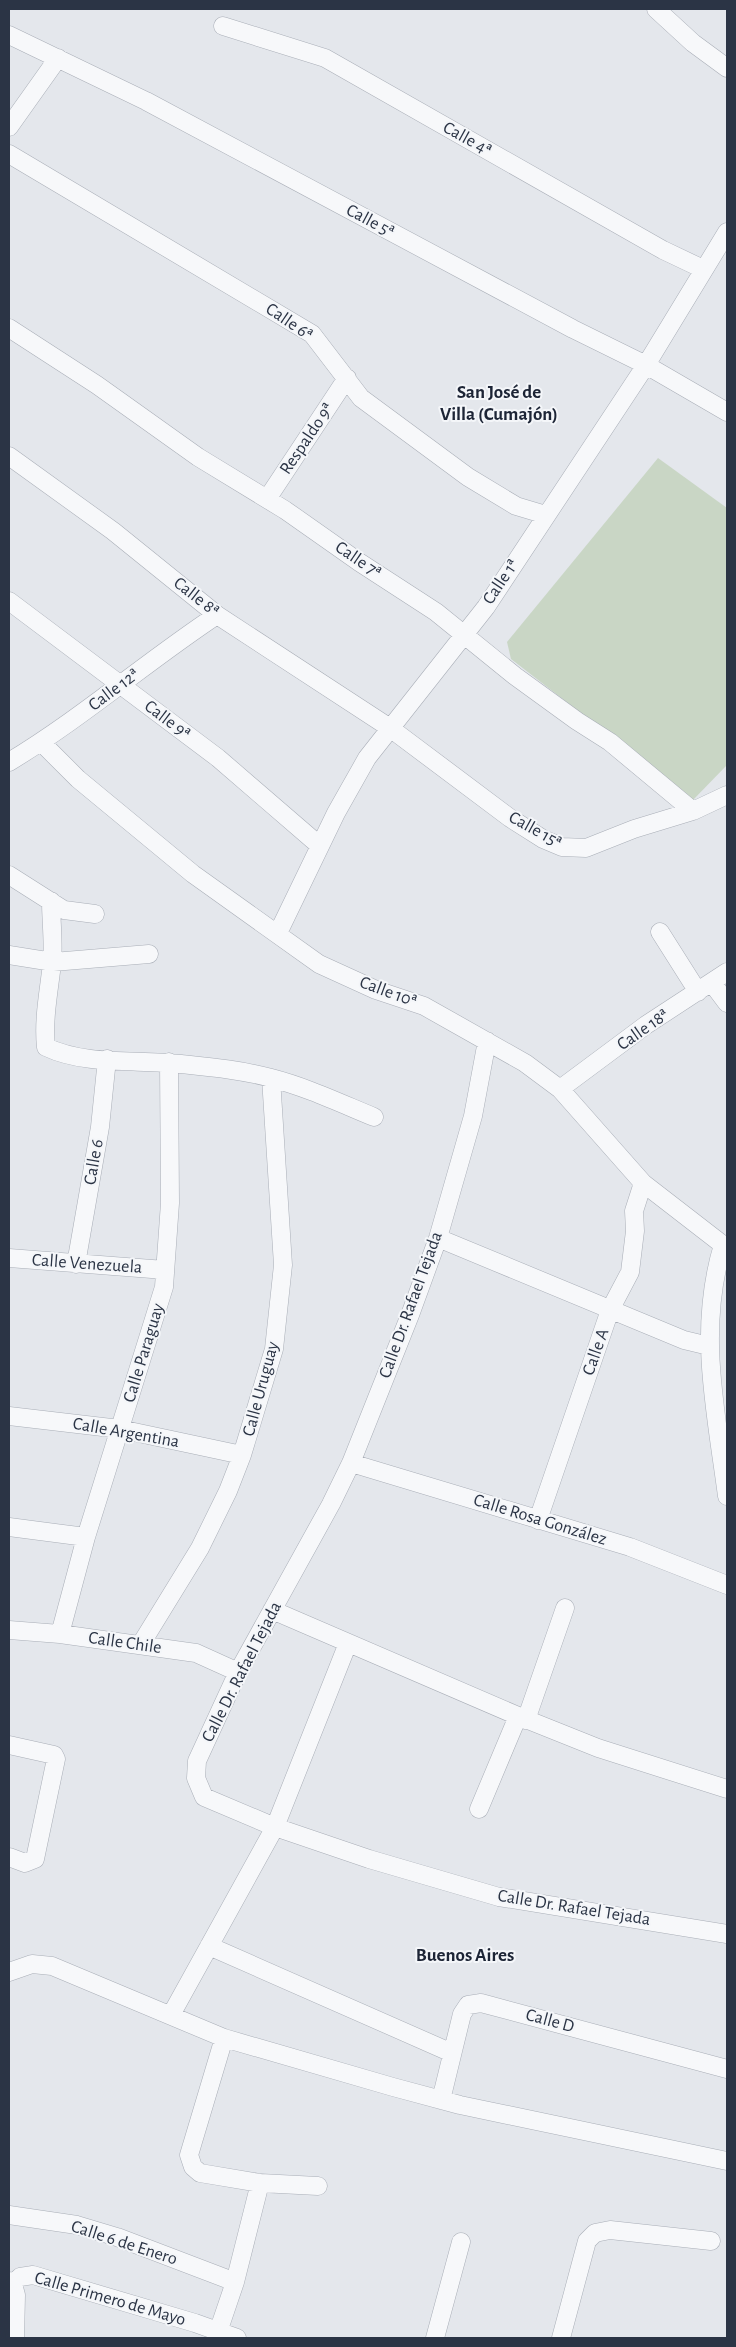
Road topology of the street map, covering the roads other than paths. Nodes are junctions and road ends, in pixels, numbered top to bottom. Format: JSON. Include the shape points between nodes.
{"nodes":[{"id":1,"x":656,"y":9,"type":"edge"},
{"id":2,"x":224,"y":26,"type":"dead end"},
{"id":3,"x":9,"y":35,"type":"edge"},
{"id":4,"x":58,"y":58,"type":"junction"},
{"id":5,"x":727,"y":68,"type":"edge"},
{"id":6,"x":9,"y":127,"type":"edge"},
{"id":7,"x":9,"y":154,"type":"edge"},
{"id":8,"x":727,"y":232,"type":"edge"},
{"id":9,"x":703,"y":269,"type":"junction"},
{"id":10,"x":9,"y":328,"type":"edge"},
{"id":11,"x":646,"y":365,"type":"junction"},
{"id":12,"x":347,"y":378,"type":"junction"},
{"id":13,"x":727,"y":412,"type":"edge"},
{"id":14,"x":9,"y":456,"type":"edge"},
{"id":15,"x":266,"y":499,"type":"junction"},
{"id":16,"x":546,"y":515,"type":"junction"},
{"id":17,"x":9,"y":601,"type":"edge"},
{"id":18,"x":217,"y":615,"type":"junction"},
{"id":19,"x":462,"y":634,"type":"junction"},
{"id":20,"x":122,"y":685,"type":"junction"},
{"id":21,"x":390,"y":728,"type":"junction"},
{"id":22,"x":41,"y":742,"type":"junction"},
{"id":23,"x":9,"y":762,"type":"edge"},
{"id":24,"x":727,"y":794,"type":"edge"},
{"id":25,"x":693,"y":811,"type":"junction"},
{"id":26,"x":320,"y":846,"type":"junction"},
{"id":27,"x":9,"y":876,"type":"edge"},
{"id":28,"x":51,"y":901,"type":"junction"},
{"id":29,"x":95,"y":914,"type":"dead end"},
{"id":30,"x":660,"y":932,"type":"dead end"},
{"id":31,"x":278,"y":933,"type":"junction"},
{"id":32,"x":149,"y":954,"type":"dead end"},
{"id":33,"x":9,"y":955,"type":"edge"},
{"id":34,"x":52,"y":962,"type":"junction"},
{"id":35,"x":727,"y":972,"type":"edge"},
{"id":36,"x":705,"y":988,"type":"junction"},
{"id":37,"x":727,"y":1003,"type":"edge"},
{"id":38,"x":487,"y":1041,"type":"junction"},
{"id":39,"x":107,"y":1060,"type":"junction"},
{"id":40,"x":169,"y":1062,"type":"junction"},
{"id":41,"x":271,"y":1078,"type":"junction"},
{"id":42,"x":560,"y":1089,"type":"junction"},
{"id":43,"x":374,"y":1117,"type":"dead end"},
{"id":44,"x":643,"y":1183,"type":"junction"},
{"id":45,"x":438,"y":1238,"type":"junction"},
{"id":46,"x":725,"y":1246,"type":"edge"},
{"id":47,"x":9,"y":1258,"type":"edge"},
{"id":48,"x":76,"y":1264,"type":"junction"},
{"id":49,"x":165,"y":1270,"type":"junction"},
{"id":50,"x":610,"y":1310,"type":"junction"},
{"id":51,"x":708,"y":1346,"type":"junction"},
{"id":52,"x":9,"y":1416,"type":"edge"},
{"id":53,"x":120,"y":1429,"type":"junction"},
{"id":54,"x":242,"y":1455,"type":"junction"},
{"id":55,"x":351,"y":1462,"type":"junction"},
{"id":56,"x":727,"y":1496,"type":"edge"},
{"id":57,"x":538,"y":1520,"type":"junction"},
{"id":58,"x":9,"y":1527,"type":"edge"},
{"id":59,"x":86,"y":1537,"type":"junction"},
{"id":60,"x":727,"y":1585,"type":"edge"},
{"id":61,"x":565,"y":1608,"type":"dead end"},
{"id":62,"x":272,"y":1610,"type":"junction"},
{"id":63,"x":9,"y":1630,"type":"edge"},
{"id":64,"x":60,"y":1634,"type":"junction"},
{"id":65,"x":348,"y":1643,"type":"junction"},
{"id":66,"x":141,"y":1644,"type":"junction"},
{"id":67,"x":238,"y":1672,"type":"junction"},
{"id":68,"x":522,"y":1718,"type":"junction"},
{"id":69,"x":9,"y":1745,"type":"edge"},
{"id":70,"x":727,"y":1789,"type":"edge"},
{"id":71,"x":479,"y":1809,"type":"dead end"},
{"id":72,"x":275,"y":1826,"type":"junction"},
{"id":73,"x":9,"y":1857,"type":"edge"},
{"id":74,"x":727,"y":1934,"type":"edge"},
{"id":75,"x":209,"y":1946,"type":"junction"},
{"id":76,"x":9,"y":1972,"type":"edge"},
{"id":77,"x":171,"y":2016,"type":"junction"},
{"id":78,"x":224,"y":2038,"type":"junction"},
{"id":79,"x":452,"y":2052,"type":"junction"},
{"id":80,"x":727,"y":2069,"type":"edge"},
{"id":81,"x":441,"y":2100,"type":"junction"},
{"id":82,"x":727,"y":2161,"type":"edge"},
{"id":83,"x":260,"y":2183,"type":"junction"},
{"id":84,"x":318,"y":2186,"type":"dead end"},
{"id":85,"x":9,"y":2215,"type":"edge"},
{"id":86,"x":711,"y":2241,"type":"dead end"},
{"id":87,"x":461,"y":2242,"type":"dead end"},
{"id":88,"x":235,"y":2282,"type":"junction"},
{"id":89,"x":11,"y":2283,"type":"edge"},
{"id":90,"x":218,"y":2336,"type":"edge"},
{"id":91,"x":14,"y":2338,"type":"edge"},
{"id":92,"x":237,"y":2338,"type":"edge"},
{"id":93,"x":435,"y":2338,"type":"edge"},
{"id":94,"x":562,"y":2338,"type":"edge"}],
"edges":[{"from":1,"to":5,"type":"street","via":[[693,43]]},
{"from":2,"to":9,"type":"street","name":"Calle 4ª","via":[[325,58],[663,250]]},
{"from":3,"to":4,"type":"street","name":"Calle 5ª"},
{"from":4,"to":6,"type":"street"},
{"from":4,"to":11,"type":"street","name":"Calle 5ª","via":[[146,101]]},
{"from":7,"to":12,"type":"street","name":"Calle 6ª","via":[[312,334]]},
{"from":8,"to":9,"type":"street","name":"Calle 1ª"},
{"from":9,"to":11,"type":"street","name":"Calle 1ª"},
{"from":10,"to":15,"type":"street","name":"Calle 7ª","via":[[97,385],[198,458]]},
{"from":11,"to":13,"type":"street","name":"Calle 5ª"},
{"from":11,"to":16,"type":"street","name":"Calle 1ª"},
{"from":12,"to":15,"type":"street","name":"Respaldo 9ª"},
{"from":12,"to":16,"type":"street","name":"Calle 6ª","via":[[362,398],[468,477],[516,506]]},
{"from":14,"to":18,"type":"street","name":"Calle 8ª","via":[[113,531]]},
{"from":15,"to":19,"type":"street","name":"Calle 7ª","via":[[436,612]]},
{"from":16,"to":19,"type":"street","name":"Calle 1ª","via":[[486,607]]},
{"from":17,"to":20,"type":"street","name":"Calle 9ª"},
{"from":18,"to":20,"type":"street","name":"Calle 12ª","via":[[161,652]]},
{"from":18,"to":21,"type":"street","name":"Calle 8ª"},
{"from":19,"to":21,"type":"street","name":"Calle 1ª"},
{"from":19,"to":25,"type":"street","name":"Calle 7ª","via":[[610,742]]},
{"from":20,"to":22,"type":"street","name":"Calle 12ª"},
{"from":20,"to":26,"type":"street","name":"Calle 9ª","via":[[218,758]]},
{"from":21,"to":25,"type":"street","name":"Calle 15ª","via":[[510,818],[562,847],[586,848]]},
{"from":21,"to":26,"type":"street","name":"Calle 1ª","via":[[367,758]]},
{"from":22,"to":23,"type":"street","name":"Calle 12ª"},
{"from":22,"to":31,"type":"street","name":"Calle 10ª","via":[[78,779],[193,874]]},
{"from":24,"to":25,"type":"street","name":"Calle 15ª"},
{"from":26,"to":31,"type":"street","name":"Calle 1ª"},
{"from":27,"to":28,"type":"street"},
{"from":28,"to":29,"type":"street","via":[[64,910]]},
{"from":28,"to":34,"type":"street"},
{"from":30,"to":36,"type":"street"},
{"from":31,"to":38,"type":"street","name":"Calle 10ª","via":[[319,964],[376,990],[424,1006]]},
{"from":32,"to":34,"type":"street"},
{"from":33,"to":34,"type":"street"},
{"from":34,"to":39,"type":"street","via":[[44,1034],[46,1047],[61,1054]]},
{"from":35,"to":36,"type":"street","name":"Calle 18ª"},
{"from":36,"to":37,"type":"street"},
{"from":36,"to":42,"type":"street","name":"Calle 18ª","via":[[646,1025]]},
{"from":38,"to":42,"type":"street","name":"Calle 10ª"},
{"from":38,"to":45,"type":"street","name":"Calle Dr. Rafael Tejada","via":[[473,1116]]},
{"from":39,"to":40,"type":"street"},
{"from":39,"to":48,"type":"street","name":"Calle 6","via":[[100,1127]]},
{"from":40,"to":41,"type":"street"},
{"from":40,"to":49,"type":"street","name":"Calle Paraguay","via":[[170,1203]]},
{"from":41,"to":43,"type":"street"},
{"from":41,"to":54,"type":"street","name":"Calle Uruguay","via":[[283,1265],[274,1349]]},
{"from":42,"to":44,"type":"street","name":"Calle 10ª"},
{"from":44,"to":46,"type":"street","name":"Calle 10ª"},
{"from":44,"to":50,"type":"street","name":"Calle A","via":[[634,1210],[630,1272]]},
{"from":45,"to":50,"type":"street"},
{"from":45,"to":55,"type":"street","name":"Calle Dr. Rafael Tejada"},
{"from":46,"to":51,"type":"street","via":[[714,1274]]},
{"from":47,"to":48,"type":"street","name":"Calle Venezuela"},
{"from":48,"to":49,"type":"street","name":"Calle Venezuela"},
{"from":49,"to":53,"type":"street","name":"Calle Paraguay","via":[[164,1287]]},
{"from":50,"to":51,"type":"street","via":[[684,1340]]},
{"from":50,"to":57,"type":"street","name":"Calle A"},
{"from":51,"to":56,"type":"street"},
{"from":52,"to":53,"type":"street","name":"Calle Argentina"},
{"from":53,"to":54,"type":"street","name":"Calle Argentina"},
{"from":53,"to":59,"type":"street","name":"Calle Paraguay"},
{"from":54,"to":66,"type":"street","name":"Calle Uruguay","via":[[200,1548]]},
{"from":55,"to":57,"type":"street","name":"Calle Rosa González"},
{"from":55,"to":62,"type":"street","name":"Calle Dr. Rafael Tejada"},
{"from":57,"to":60,"type":"street","name":"Calle Rosa González","via":[[630,1548]]},
{"from":58,"to":59,"type":"street"},
{"from":59,"to":64,"type":"street","name":"Calle Paraguay"},
{"from":61,"to":68,"type":"street"},
{"from":62,"to":65,"type":"street"},
{"from":62,"to":67,"type":"street","name":"Calle Dr. Rafael Tejada"},
{"from":63,"to":64,"type":"street","name":"Calle Chile"},
{"from":64,"to":66,"type":"street","name":"Calle Chile"},
{"from":65,"to":68,"type":"street"},
{"from":65,"to":72,"type":"street"},
{"from":66,"to":67,"type":"street","name":"Calle Chile","via":[[196,1653]]},
{"from":67,"to":72,"type":"street","name":"Calle Dr. Rafael Tejada","via":[[197,1761],[196,1778],[204,1797]]},
{"from":68,"to":70,"type":"street","via":[[598,1748]]},
{"from":68,"to":71,"type":"street"},
{"from":69,"to":73,"type":"street","via":[[54,1755],[56,1759],[35,1859],[26,1863]]},
{"from":72,"to":74,"type":"street","name":"Calle Dr. Rafael Tejada","via":[[369,1859],[499,1897]]},
{"from":72,"to":75,"type":"street"},
{"from":75,"to":77,"type":"street"},
{"from":75,"to":79,"type":"street"},
{"from":76,"to":77,"type":"street","via":[[32,1964],[52,1966]]},
{"from":77,"to":78,"type":"street"},
{"from":78,"to":81,"type":"street"},
{"from":78,"to":83,"type":"street","via":[[189,2155],[193,2167],[200,2173]]},
{"from":79,"to":80,"type":"street","name":"Calle D","via":[[462,2014],[468,2005],[481,2003]]},
{"from":79,"to":81,"type":"street","name":"Calle D"},
{"from":81,"to":82,"type":"street"},
{"from":83,"to":84,"type":"street"},
{"from":83,"to":88,"type":"street"},
{"from":85,"to":88,"type":"street","name":"Calle 6 de Enero","via":[[77,2225]]},
{"from":86,"to":94,"type":"street","via":[[610,2230],[595,2233],[587,2241]]},
{"from":87,"to":93,"type":"street"},
{"from":88,"to":90,"type":"street"},
{"from":89,"to":90,"type":"street","name":"Calle Primero de Mayo","via":[[32,2275],[194,2323]]},
{"from":89,"to":91,"type":"street","name":"Calle Primero de Mayo","via":[[16,2294]]},
{"from":90,"to":92,"type":"street","name":"Calle Primero de Mayo"}]}
